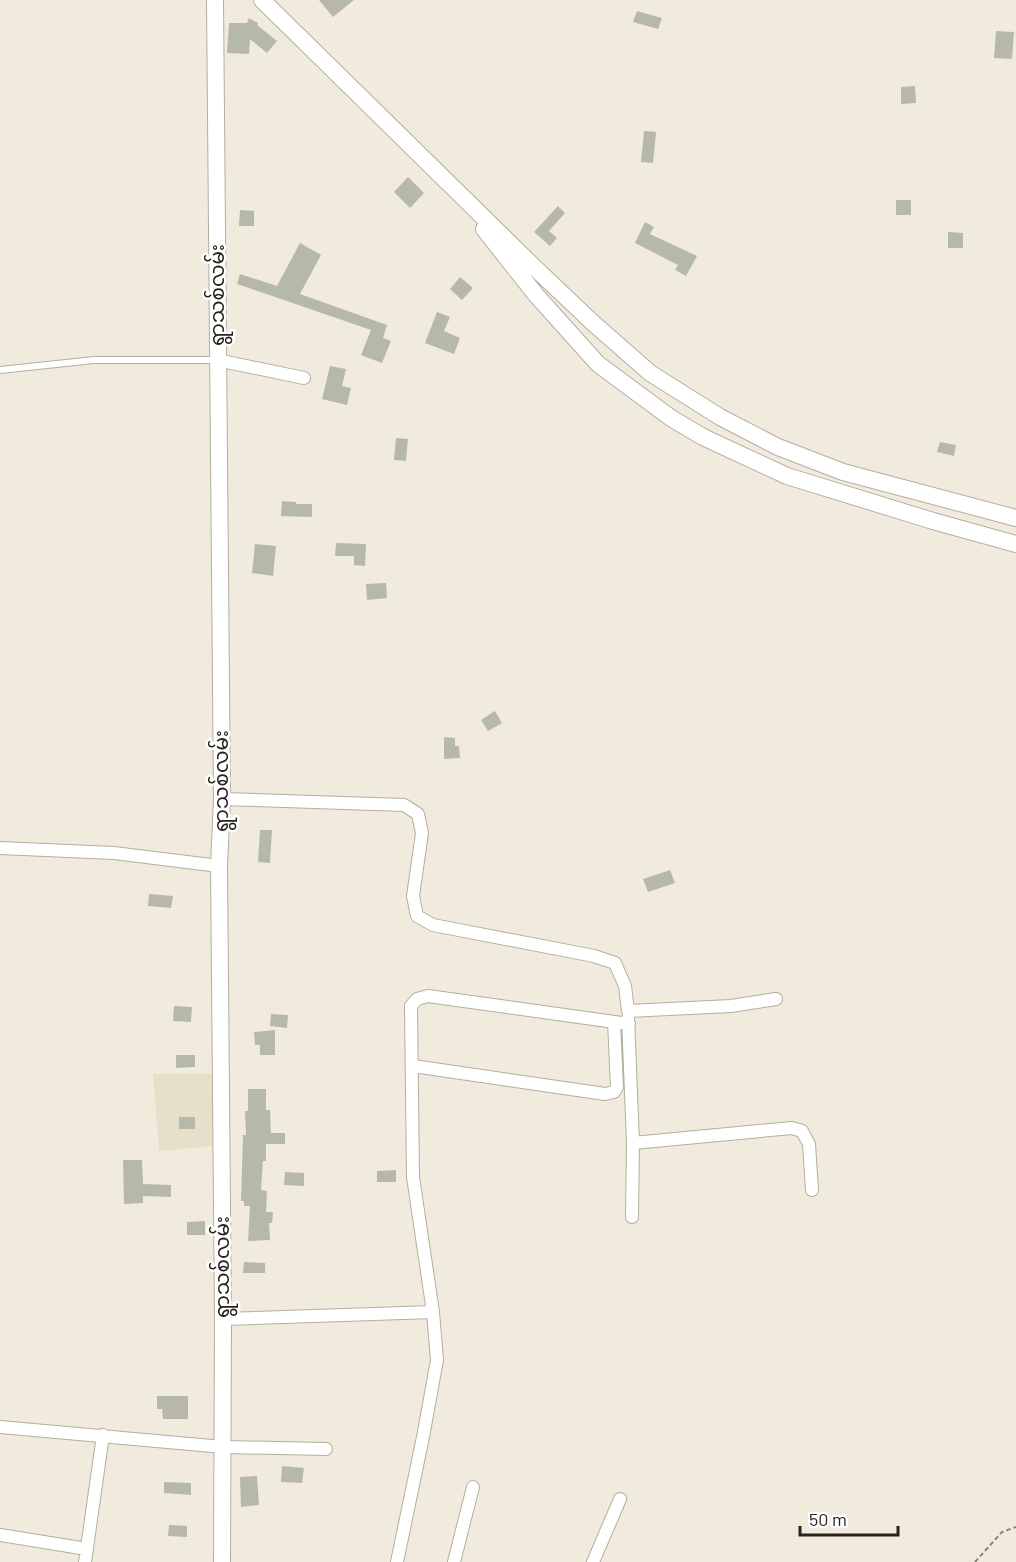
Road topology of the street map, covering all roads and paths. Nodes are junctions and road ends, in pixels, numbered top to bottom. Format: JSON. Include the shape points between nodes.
{"nodes":[{"id":1,"x":215,"y":0,"type":"edge"},
{"id":2,"x":262,"y":0,"type":"edge"},
{"id":3,"x":454,"y":187,"type":"junction"},
{"id":4,"x":217,"y":360,"type":"junction"},
{"id":5,"x":0,"y":370,"type":"edge"},
{"id":6,"x":304,"y":378,"type":"dead end"},
{"id":7,"x":1016,"y":518,"type":"edge"},
{"id":8,"x":1016,"y":544,"type":"edge"},
{"id":9,"x":222,"y":799,"type":"junction"},
{"id":10,"x":0,"y":848,"type":"edge"},
{"id":11,"x":219,"y":866,"type":"junction"},
{"id":12,"x":776,"y":999,"type":"dead end"},
{"id":13,"x":628,"y":1011,"type":"junction"},
{"id":14,"x":614,"y":1022,"type":"junction"},
{"id":15,"x":629,"y":1024,"type":"junction"},
{"id":16,"x":413,"y":1066,"type":"junction"},
{"id":17,"x":633,"y":1143,"type":"junction"},
{"id":18,"x":812,"y":1190,"type":"dead end"},
{"id":19,"x":632,"y":1217,"type":"dead end"},
{"id":20,"x":433,"y":1312,"type":"junction"},
{"id":21,"x":222,"y":1319,"type":"junction"},
{"id":22,"x":0,"y":1427,"type":"edge"},
{"id":23,"x":102,"y":1435,"type":"junction"},
{"id":24,"x":223,"y":1447,"type":"junction"},
{"id":25,"x":326,"y":1449,"type":"dead end"},
{"id":26,"x":473,"y":1487,"type":"dead end"},
{"id":27,"x":620,"y":1499,"type":"dead end"},
{"id":28,"x":1016,"y":1527,"type":"edge"},
{"id":29,"x":0,"y":1535,"type":"edge"},
{"id":30,"x":87,"y":1549,"type":"junction"},
{"id":31,"x":85,"y":1562,"type":"edge"},
{"id":32,"x":222,"y":1562,"type":"edge"},
{"id":33,"x":396,"y":1562,"type":"edge"},
{"id":34,"x":454,"y":1562,"type":"edge"},
{"id":35,"x":593,"y":1562,"type":"edge"},
{"id":36,"x":975,"y":1562,"type":"edge"}],
"edges":[{"from":1,"to":4,"type":"main road","name":"ရွာသစ်လမ်း"},
{"from":2,"to":3,"type":"main road"},
{"from":3,"to":7,"type":"main road","via":[[650,373],[720,417],[778,447],[843,472]]},
{"from":3,"to":8,"type":"main road","via":[[496,245],[598,364],[671,418],[787,476]]},
{"from":4,"to":5,"type":"lane","via":[[94,360]]},
{"from":4,"to":6,"type":"street"},
{"from":4,"to":9,"type":"main road","name":"ရွာသစ်လမ်း"},
{"from":9,"to":11,"type":"main road","name":"ရွာသစ်လမ်း"},
{"from":9,"to":13,"type":"street","via":[[404,805],[418,814],[422,832],[413,896],[417,916],[433,925],[615,963],[625,986]]},
{"from":10,"to":11,"type":"street","via":[[114,853]]},
{"from":11,"to":21,"type":"main road","name":"ရွာသစ်လမ်း"},
{"from":12,"to":13,"type":"street","via":[[731,1006]]},
{"from":13,"to":15,"type":"street"},
{"from":14,"to":15,"type":"street"},
{"from":14,"to":16,"type":"street","via":[[428,996],[411,1006]]},
{"from":14,"to":16,"type":"street","via":[[614,1092],[604,1094]]},
{"from":15,"to":17,"type":"street"},
{"from":16,"to":20,"type":"street","via":[[413,1177]]},
{"from":17,"to":18,"type":"street","via":[[792,1128],[802,1131],[809,1144]]},
{"from":17,"to":19,"type":"street"},
{"from":20,"to":21,"type":"street"},
{"from":20,"to":33,"type":"street","via":[[437,1360]]},
{"from":21,"to":24,"type":"main road","name":"ရွာသစ်လမ်း"},
{"from":22,"to":23,"type":"street"},
{"from":23,"to":24,"type":"street"},
{"from":23,"to":30,"type":"street"},
{"from":24,"to":25,"type":"street"},
{"from":24,"to":32,"type":"main road","name":"ရွာသစ်လမ်း"},
{"from":26,"to":34,"type":"street"},
{"from":27,"to":35,"type":"street"},
{"from":28,"to":36,"type":"path","via":[[1002,1532]]},
{"from":29,"to":30,"type":"street"},
{"from":30,"to":31,"type":"street"}]}
